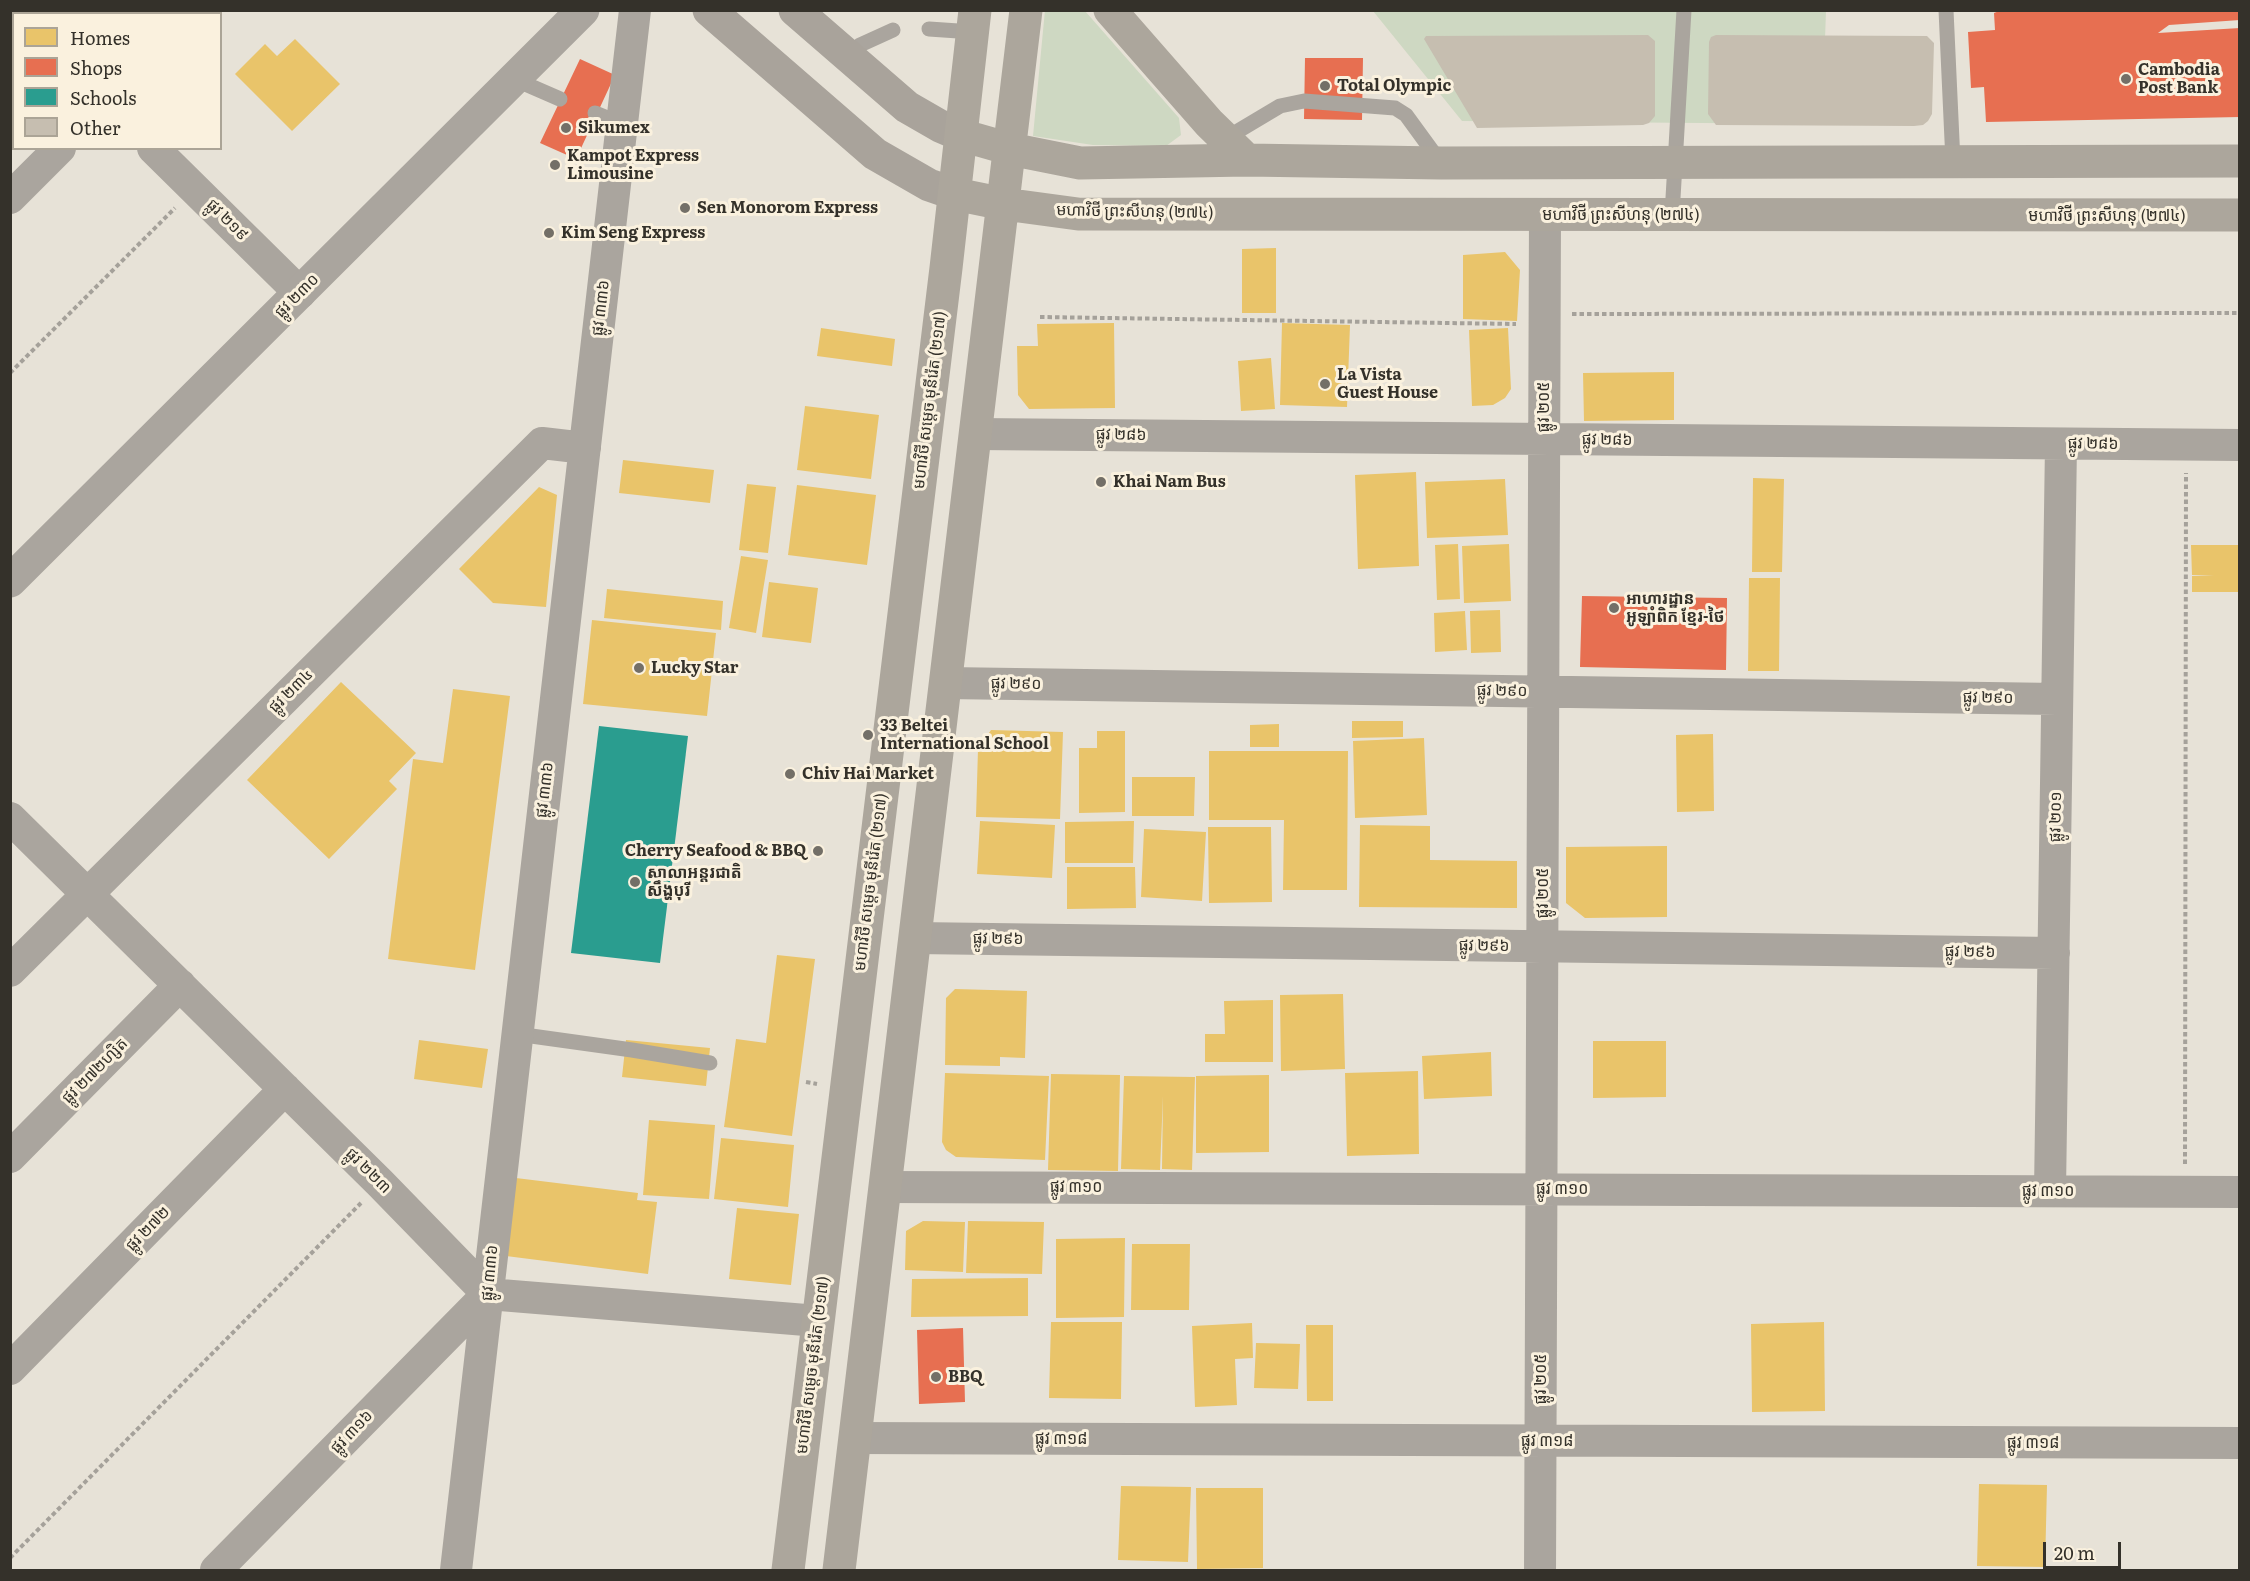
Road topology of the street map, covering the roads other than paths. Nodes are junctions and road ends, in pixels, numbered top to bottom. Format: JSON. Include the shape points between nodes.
{"nodes":[{"id":1,"x":583,"y":10,"type":"edge"},
{"id":2,"x":635,"y":10,"type":"edge"},
{"id":3,"x":710,"y":10,"type":"edge"},
{"id":4,"x":795,"y":10,"type":"edge"},
{"id":5,"x":1026,"y":10,"type":"edge"},
{"id":6,"x":1110,"y":10,"type":"edge"},
{"id":7,"x":1684,"y":10,"type":"edge"},
{"id":8,"x":1946,"y":10,"type":"edge"},
{"id":9,"x":974,"y":21,"type":"edge"},
{"id":10,"x":928,"y":29,"type":"dead end"},
{"id":11,"x":893,"y":30,"type":"dead end"},
{"id":12,"x":848,"y":56,"type":"junction"},
{"id":13,"x":514,"y":79,"type":"junction"},
{"id":14,"x":560,"y":99,"type":"dead end"},
{"id":15,"x":962,"y":135,"type":"junction"},
{"id":16,"x":1010,"y":149,"type":"junction"},
{"id":17,"x":1236,"y":149,"type":"junction"},
{"id":18,"x":58,"y":150,"type":"edge"},
{"id":19,"x":155,"y":150,"type":"edge"},
{"id":20,"x":2240,"y":161,"type":"edge"},
{"id":21,"x":1953,"y":162,"type":"junction"},
{"id":22,"x":1441,"y":163,"type":"junction"},
{"id":23,"x":1674,"y":163,"type":"junction"},
{"id":24,"x":955,"y":194,"type":"junction"},
{"id":25,"x":10,"y":198,"type":"edge"},
{"id":26,"x":1004,"y":204,"type":"junction"},
{"id":27,"x":1545,"y":215,"type":"junction"},
{"id":28,"x":1672,"y":215,"type":"junction"},
{"id":29,"x":2240,"y":216,"type":"edge"},
{"id":30,"x":300,"y":292,"type":"junction"},
{"id":31,"x":975,"y":434,"type":"junction"},
{"id":32,"x":1544,"y":439,"type":"junction"},
{"id":33,"x":2061,"y":444,"type":"junction"},
{"id":34,"x":2240,"y":445,"type":"edge"},
{"id":35,"x":585,"y":448,"type":"junction"},
{"id":36,"x":10,"y":581,"type":"edge"},
{"id":37,"x":946,"y":683,"type":"junction"},
{"id":38,"x":1543,"y":692,"type":"junction"},
{"id":39,"x":2057,"y":699,"type":"junction"},
{"id":40,"x":10,"y":818,"type":"edge"},
{"id":41,"x":87,"y":893,"type":"junction"},
{"id":42,"x":915,"y":938,"type":"junction"},
{"id":43,"x":1542,"y":946,"type":"junction"},
{"id":44,"x":2054,"y":953,"type":"junction"},
{"id":45,"x":10,"y":970,"type":"edge"},
{"id":46,"x":180,"y":985,"type":"junction"},
{"id":47,"x":517,"y":1034,"type":"junction"},
{"id":48,"x":710,"y":1063,"type":"dead end"},
{"id":49,"x":285,"y":1089,"type":"junction"},
{"id":50,"x":10,"y":1157,"type":"edge"},
{"id":51,"x":885,"y":1186,"type":"junction"},
{"id":52,"x":1541,"y":1189,"type":"junction"},
{"id":53,"x":2050,"y":1191,"type":"junction"},
{"id":54,"x":2240,"y":1192,"type":"edge"},
{"id":55,"x":488,"y":1294,"type":"junction"},
{"id":56,"x":818,"y":1321,"type":"junction"},
{"id":57,"x":10,"y":1369,"type":"edge"},
{"id":58,"x":855,"y":1438,"type":"junction"},
{"id":59,"x":1541,"y":1441,"type":"junction"},
{"id":60,"x":2240,"y":1443,"type":"edge"},
{"id":61,"x":216,"y":1570,"type":"edge"},
{"id":62,"x":456,"y":1570,"type":"edge"},
{"id":63,"x":788,"y":1570,"type":"edge"},
{"id":64,"x":839,"y":1570,"type":"edge"},
{"id":65,"x":1540,"y":1570,"type":"edge"}],
"edges":[{"from":1,"to":13,"type":"street","name":"ផ្លូវ ២៣០"},
{"from":2,"to":35,"type":"street","name":"ផ្លូវ ៣៣៦","via":[[609,119]]},
{"from":3,"to":24,"type":"main road","via":[[875,154],[929,185]]},
{"from":4,"to":12,"type":"main road"},
{"from":5,"to":16,"type":"main road"},
{"from":6,"to":17,"type":"main road"},
{"from":7,"to":23,"type":"lane"},
{"from":8,"to":21,"type":"lane"},
{"from":9,"to":10,"type":"lane"},
{"from":9,"to":15,"type":"main road","name":"មហាវិថី សម្តេច មុនីរ៉េត (២១៧)"},
{"from":11,"to":12,"type":"lane","via":[[860,45]]},
{"from":12,"to":15,"type":"main road","via":[[907,108]]},
{"from":13,"to":14,"type":"lane"},
{"from":13,"to":30,"type":"street","name":"ផ្លូវ ២៣០"},
{"from":15,"to":16,"type":"main road"},
{"from":15,"to":24,"type":"main road","name":"មហាវិថី សម្តេច មុនីរ៉េត (២១៧)"},
{"from":16,"to":17,"type":"main road","via":[[1080,163],[1189,161]]},
{"from":16,"to":26,"type":"main road"},
{"from":17,"to":22,"type":"main road"},
{"from":17,"to":22,"type":"lane","via":[[1280,106],[1304,101],[1395,108],[1406,115]]},
{"from":18,"to":25,"type":"street"},
{"from":19,"to":30,"type":"street","name":"ផ្លូវ ២១៩"},
{"from":20,"to":21,"type":"main road"},
{"from":21,"to":23,"type":"main road"},
{"from":22,"to":23,"type":"main road"},
{"from":23,"to":28,"type":"lane"},
{"from":24,"to":26,"type":"main road","name":"មហាវិថី ព្រះសីហនុ (២៧៤)"},
{"from":24,"to":56,"type":"main road","name":"មហាវិថី សម្តេច មុនីរ៉េត (២១៧)"},
{"from":26,"to":27,"type":"main road","name":"មហាវិថី ព្រះសីហនុ (២៧៤)","via":[[1078,214]]},
{"from":26,"to":31,"type":"main road"},
{"from":27,"to":28,"type":"main road","name":"មហាវិថី ព្រះសីហនុ (២៧៤)"},
{"from":27,"to":32,"type":"street","name":"ផ្លូវ ២០៥"},
{"from":28,"to":29,"type":"main road","name":"មហាវិថី ព្រះសីហនុ (២៧៤)"},
{"from":30,"to":36,"type":"street","name":"ផ្លូវ ២៣០"},
{"from":31,"to":32,"type":"street","name":"ផ្លូវ ២៨៦"},
{"from":31,"to":37,"type":"main road"},
{"from":32,"to":33,"type":"street","name":"ផ្លូវ ២៨៦"},
{"from":32,"to":38,"type":"street","name":"ផ្លូវ ២០៥"},
{"from":33,"to":34,"type":"street","name":"ផ្លូវ ២៨៦"},
{"from":33,"to":39,"type":"street","name":"ផ្លូវ ២០១"},
{"from":35,"to":41,"type":"street","name":"ផ្លូវ ២៣៤","via":[[542,443]]},
{"from":35,"to":47,"type":"street","name":"ផ្លូវ ៣៣៦"},
{"from":37,"to":38,"type":"street","name":"ផ្លូវ ២៩០"},
{"from":37,"to":42,"type":"main road"},
{"from":38,"to":39,"type":"street","name":"ផ្លូវ ២៩០"},
{"from":38,"to":43,"type":"street","name":"ផ្លូវ ២០៥"},
{"from":39,"to":44,"type":"street","name":"ផ្លូវ ២០១"},
{"from":40,"to":41,"type":"street","name":"ផ្លូវ ២២៣"},
{"from":41,"to":45,"type":"street","name":"ផ្លូវ ២៣៤"},
{"from":41,"to":46,"type":"street","name":"ផ្លូវ ២២៣"},
{"from":42,"to":43,"type":"street","name":"ផ្លូវ ២៩៦"},
{"from":42,"to":51,"type":"main road"},
{"from":43,"to":44,"type":"street","name":"ផ្លូវ ២៩៦"},
{"from":43,"to":52,"type":"street","name":"ផ្លូវ ២០៥"},
{"from":44,"to":53,"type":"street","name":"ផ្លូវ ២០១"},
{"from":46,"to":49,"type":"street","name":"ផ្លូវ ២២៣"},
{"from":46,"to":50,"type":"street","name":"ផ្លូវ ២៧២ហ្សិត"},
{"from":47,"to":48,"type":"lane"},
{"from":47,"to":55,"type":"street","name":"ផ្លូវ ៣៣៦"},
{"from":49,"to":55,"type":"street","name":"ផ្លូវ ២២៣"},
{"from":49,"to":57,"type":"street","name":"ផ្លូវ ២៧២"},
{"from":51,"to":52,"type":"street","name":"ផ្លូវ ៣១០"},
{"from":51,"to":58,"type":"main road"},
{"from":52,"to":53,"type":"street","name":"ផ្លូវ ៣១០"},
{"from":52,"to":59,"type":"street","name":"ផ្លូវ ២០៥"},
{"from":53,"to":54,"type":"street","name":"ផ្លូវ ៣១០"},
{"from":55,"to":56,"type":"street"},
{"from":55,"to":61,"type":"street","name":"ផ្លូវ ៣១៦"},
{"from":55,"to":62,"type":"street","name":"ផ្លូវ ៣៣៦"},
{"from":56,"to":63,"type":"main road","name":"មហាវិថី សម្តេច មុនីរ៉េត (២១៧)"},
{"from":58,"to":59,"type":"street","name":"ផ្លូវ ៣១៨"},
{"from":58,"to":64,"type":"main road"},
{"from":59,"to":60,"type":"street","name":"ផ្លូវ ៣១៨"},
{"from":59,"to":65,"type":"street","name":"ផ្លូវ ២០៥"}]}
